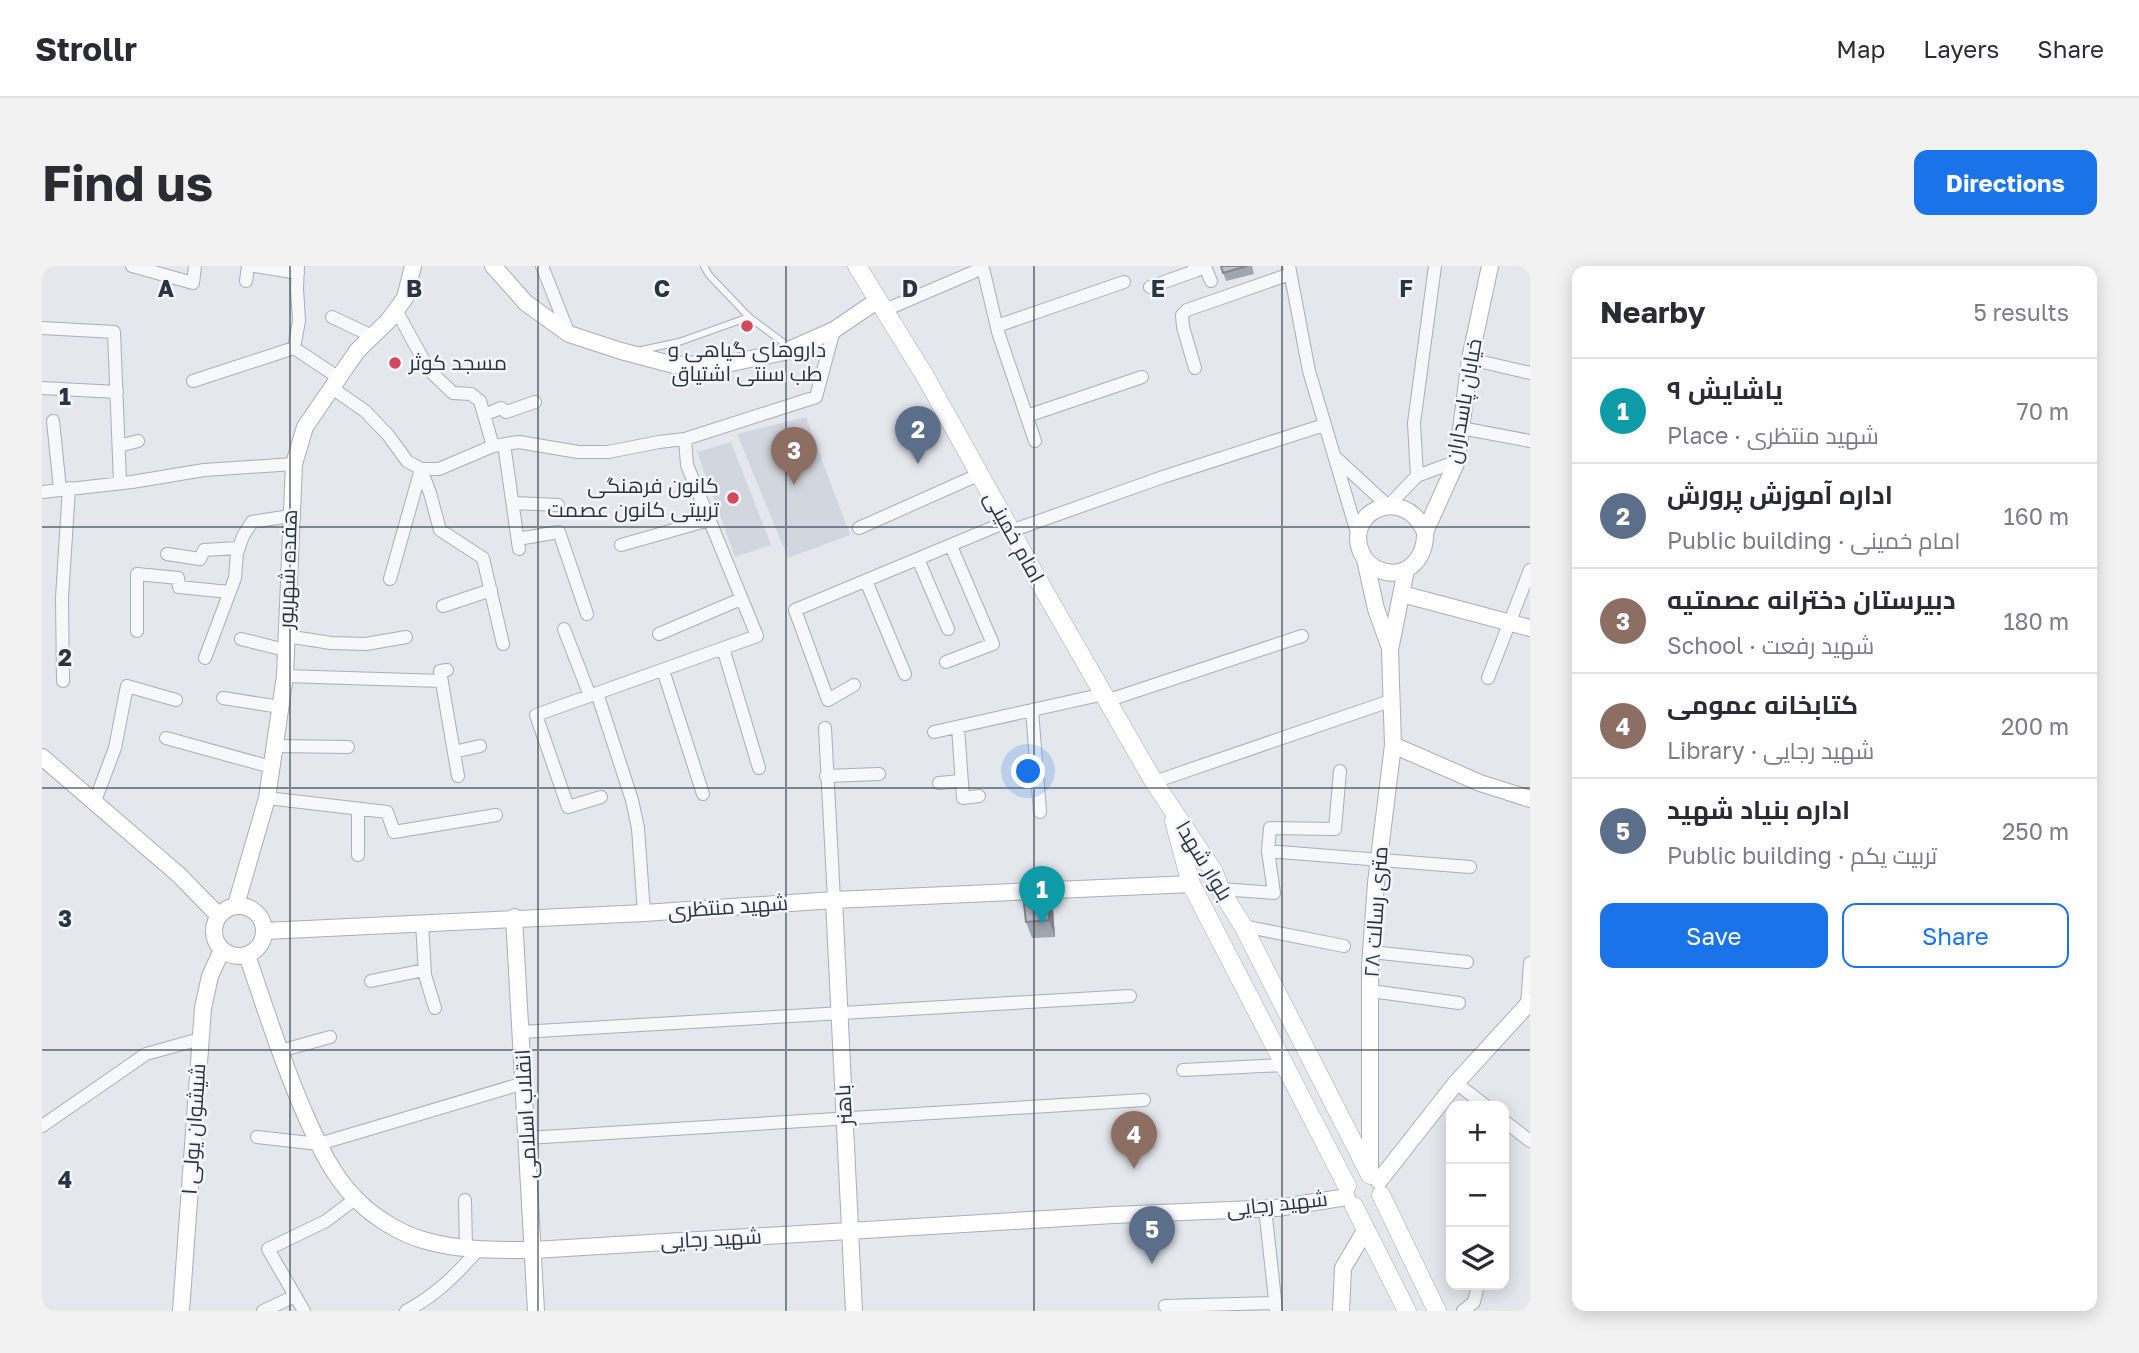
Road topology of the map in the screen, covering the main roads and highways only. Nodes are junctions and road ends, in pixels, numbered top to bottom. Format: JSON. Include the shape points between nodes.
{"nodes":[{"id":1,"x":857,"y":266,"type":"edge"},
{"id":2,"x":1170,"y":808,"type":"junction"},
{"id":3,"x":1377,"y":1184,"type":"junction"},
{"id":4,"x":1349,"y":1196,"type":"junction"},
{"id":5,"x":1407,"y":1311,"type":"edge"},
{"id":6,"x":1437,"y":1311,"type":"edge"}],
"edges":[{"from":1,"to":2,"type":"main road","name":"امام خمینی","via":[[925,376]]},
{"from":2,"to":3,"type":"main road","name":"بلوار شهدا","via":[[1214,872]]},
{"from":2,"to":4,"type":"main road","name":"بلوار شهدا","via":[[1191,884]]},
{"from":3,"to":4,"type":"main road","via":[[1359,1175],[1350,1181]]},
{"from":3,"to":4,"type":"main road","via":[[1376,1204],[1371,1208],[1360,1209]]},
{"from":3,"to":6,"type":"main road","name":"بلوار شهدا"},
{"from":4,"to":5,"type":"main road","name":"بلوار شهدا"}]}
